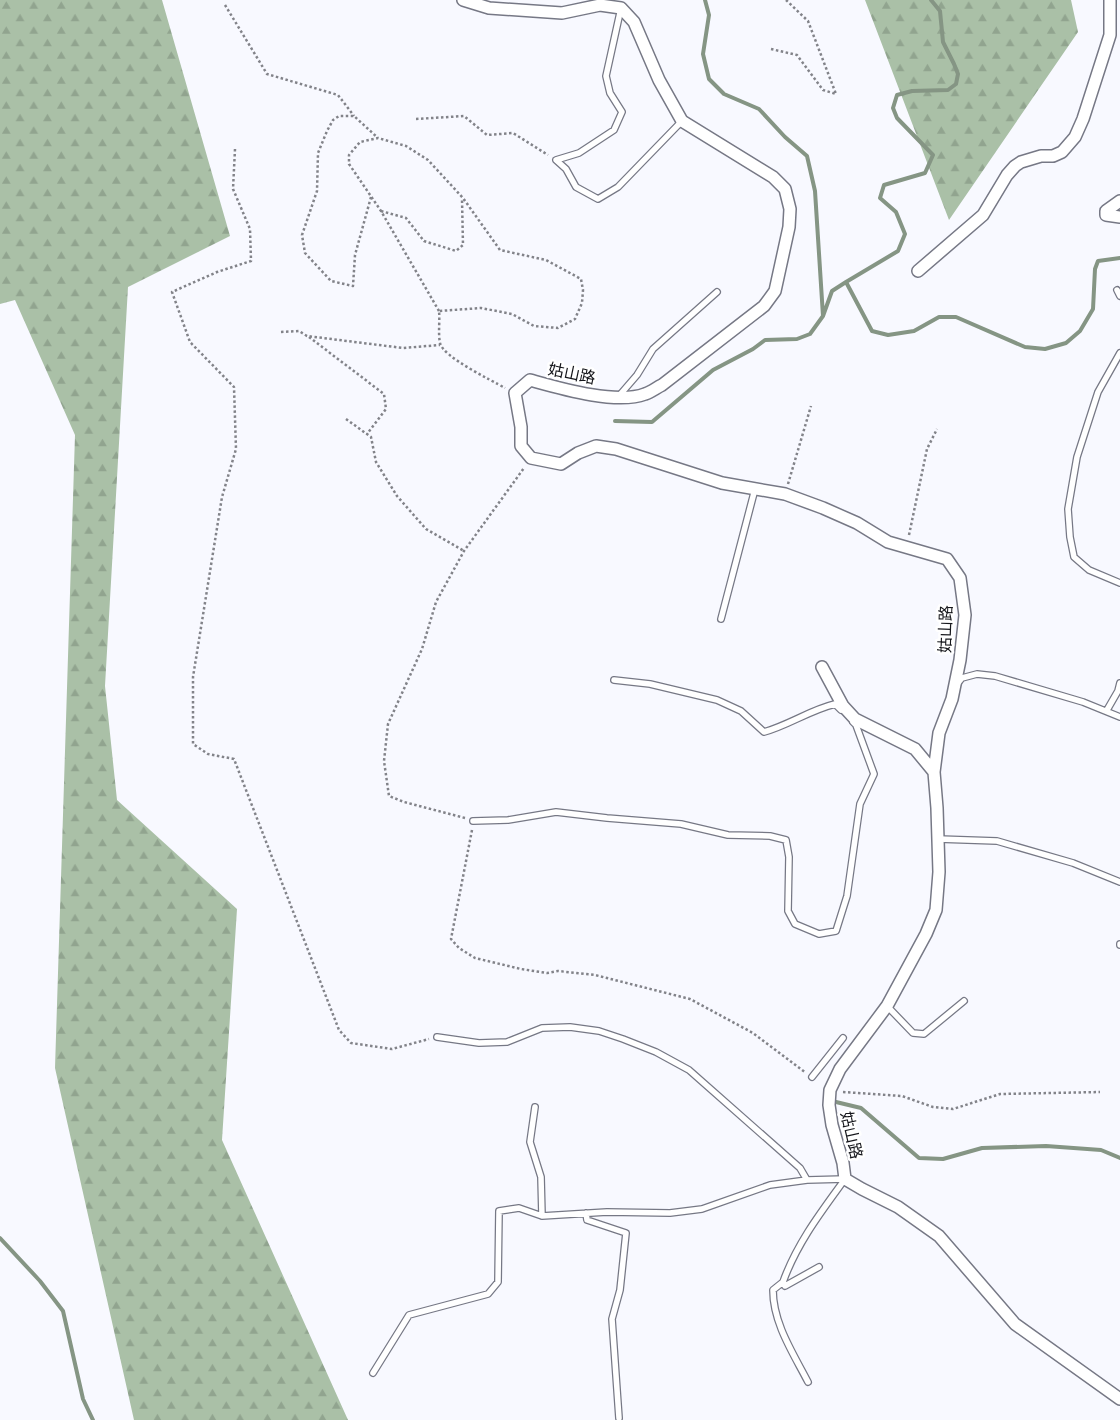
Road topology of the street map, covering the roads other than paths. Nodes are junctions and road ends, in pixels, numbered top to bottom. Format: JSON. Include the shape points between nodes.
{"nodes":[{"id":1,"x":464,"y":0,"type":"edge"},
{"id":2,"x":1110,"y":0,"type":"edge"},
{"id":3,"x":621,"y":8,"type":"junction"},
{"id":4,"x":682,"y":121,"type":"junction"},
{"id":5,"x":1120,"y":201,"type":"edge"},
{"id":6,"x":1120,"y":217,"type":"edge"},
{"id":7,"x":918,"y":271,"type":"dead end"},
{"id":8,"x":717,"y":292,"type":"dead end"},
{"id":9,"x":1120,"y":354,"type":"edge"},
{"id":10,"x":617,"y":398,"type":"junction"},
{"id":11,"x":755,"y":489,"type":"junction"},
{"id":12,"x":1120,"y":583,"type":"edge"},
{"id":13,"x":721,"y":619,"type":"dead end"},
{"id":14,"x":822,"y":667,"type":"dead end"},
{"id":15,"x":614,"y":680,"type":"dead end"},
{"id":16,"x":1120,"y":683,"type":"edge"},
{"id":17,"x":953,"y":687,"type":"junction"},
{"id":18,"x":1107,"y":710,"type":"junction"},
{"id":19,"x":1120,"y":717,"type":"edge"},
{"id":20,"x":934,"y":772,"type":"junction"},
{"id":21,"x":473,"y":820,"type":"road end"},
{"id":22,"x":938,"y":839,"type":"junction"},
{"id":23,"x":1120,"y":882,"type":"edge"},
{"id":24,"x":964,"y":1002,"type":"dead end"},
{"id":25,"x":886,"y":1006,"type":"junction"},
{"id":26,"x":437,"y":1037,"type":"road end"},
{"id":27,"x":843,"y":1038,"type":"dead end"},
{"id":28,"x":812,"y":1077,"type":"road end"},
{"id":29,"x":535,"y":1108,"type":"dead end"},
{"id":30,"x":845,"y":1179,"type":"junction"},
{"id":31,"x":807,"y":1180,"type":"junction"},
{"id":32,"x":586,"y":1213,"type":"junction"},
{"id":33,"x":542,"y":1216,"type":"junction"},
{"id":34,"x":819,"y":1268,"type":"dead end"},
{"id":35,"x":783,"y":1282,"type":"junction"},
{"id":36,"x":373,"y":1374,"type":"dead end"},
{"id":37,"x":808,"y":1382,"type":"dead end"},
{"id":38,"x":1120,"y":1399,"type":"edge"},
{"id":39,"x":619,"y":1418,"type":"dead end"}],
"edges":[{"from":1,"to":3,"type":"street","via":[[489,8],[562,13],[600,5]]},
{"from":2,"to":7,"type":"street","via":[[1110,35],[1075,137],[1062,152],[1015,166],[983,215]]},
{"from":3,"to":4,"type":"street","name":"姑山路","via":[[634,22],[659,80]]},
{"from":3,"to":4,"type":"lane","via":[[606,76],[610,93],[622,112],[614,130],[579,153],[556,160],[566,169],[576,187],[598,199],[618,187]]},
{"from":4,"to":10,"type":"street","name":"姑山路","via":[[773,177],[784,189],[790,209],[789,227],[775,291],[764,306],[662,385],[644,395]]},
{"from":5,"to":6,"type":"street","via":[[1106,211],[1106,215]]},
{"from":8,"to":10,"type":"lane","via":[[653,349]]},
{"from":9,"to":12,"type":"lane","via":[[1098,392],[1077,457],[1068,509],[1074,557],[1089,570]]},
{"from":10,"to":11,"type":"street","name":"姑山路","via":[[571,392],[530,380],[515,393],[521,446],[531,458],[561,464],[596,446],[616,449],[722,483]]},
{"from":11,"to":13,"type":"lane"},
{"from":11,"to":17,"type":"street","name":"姑山路","via":[[785,494],[840,515],[888,542],[947,559],[960,578],[965,616]]},
{"from":14,"to":20,"type":"street","via":[[843,706],[855,719],[916,749]]},
{"from":15,"to":21,"type":"lane","via":[[650,684],[717,700],[741,711],[764,732],[819,707],[835,704],[856,725],[874,774],[860,804],[847,896],[836,931],[819,934],[794,924],[788,911],[789,857],[786,840],[770,836],[728,836],[681,824],[556,812],[508,820]]},
{"from":16,"to":18,"type":"lane"},
{"from":17,"to":18,"type":"lane","via":[[962,678],[978,674],[995,676]]},
{"from":17,"to":20,"type":"street","name":"姑山路","via":[[952,699],[939,733]]},
{"from":18,"to":19,"type":"lane"},
{"from":20,"to":22,"type":"street","name":"姑山路"},
{"from":22,"to":23,"type":"lane","via":[[997,841],[1073,863]]},
{"from":22,"to":25,"type":"street","name":"姑山路","via":[[936,910]]},
{"from":24,"to":25,"type":"lane","via":[[924,1034],[913,1033]]},
{"from":25,"to":30,"type":"street","name":"姑山路","via":[[840,1069],[830,1090],[830,1115]]},
{"from":26,"to":31,"type":"lane","via":[[480,1043],[507,1042],[542,1028],[570,1027],[599,1031],[623,1039],[689,1070],[800,1168]]},
{"from":27,"to":28,"type":"lane"},
{"from":29,"to":33,"type":"lane","via":[[530,1142],[541,1177]]},
{"from":30,"to":31,"type":"lane"},
{"from":30,"to":35,"type":"lane","via":[[803,1238]]},
{"from":30,"to":38,"type":"street","name":"姑山路","via":[[898,1207],[939,1236],[1015,1324]]},
{"from":31,"to":32,"type":"lane","via":[[770,1185],[702,1209],[670,1213]]},
{"from":32,"to":33,"type":"lane"},
{"from":32,"to":39,"type":"lane","via":[[587,1220],[626,1233],[620,1290],[612,1319]]},
{"from":33,"to":36,"type":"lane","via":[[519,1208],[499,1211],[498,1282],[488,1294],[409,1314]]},
{"from":34,"to":35,"type":"lane","via":[[785,1286]]},
{"from":35,"to":37,"type":"lane","via":[[773,1290],[773,1302],[784,1336]]}]}
